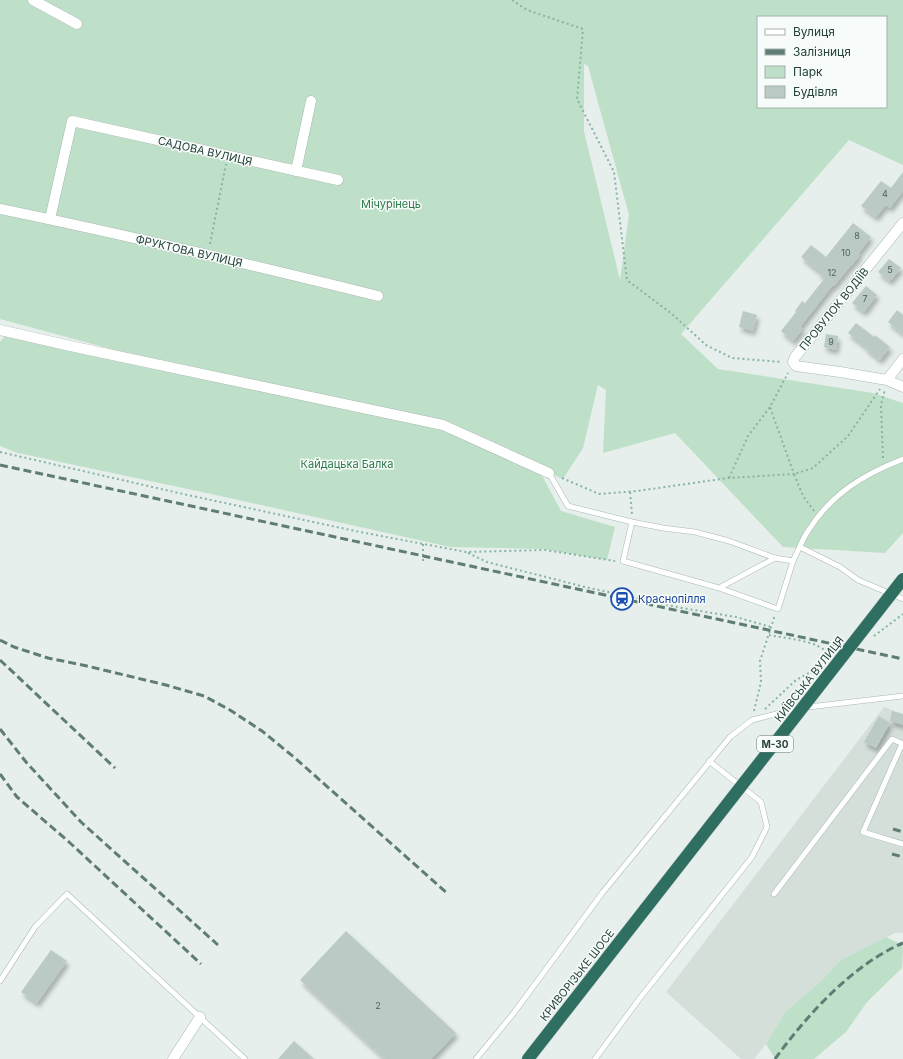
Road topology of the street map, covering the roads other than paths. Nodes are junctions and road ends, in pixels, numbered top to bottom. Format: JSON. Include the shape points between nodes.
{"nodes":[{"id":1,"x":33,"y":0,"type":"edge"},
{"id":2,"x":77,"y":24,"type":"dead end"},
{"id":3,"x":311,"y":101,"type":"dead end"},
{"id":4,"x":296,"y":171,"type":"junction"},
{"id":5,"x":338,"y":180,"type":"dead end"},
{"id":6,"x":0,"y":209,"type":"edge"},
{"id":7,"x":50,"y":219,"type":"junction"},
{"id":8,"x":903,"y":223,"type":"edge"},
{"id":9,"x":378,"y":296,"type":"dead end"},
{"id":10,"x":0,"y":330,"type":"edge"},
{"id":11,"x":903,"y":359,"type":"edge"},
{"id":12,"x":887,"y":380,"type":"junction"},
{"id":13,"x":903,"y":387,"type":"edge"},
{"id":14,"x":903,"y":459,"type":"edge"},
{"id":15,"x":549,"y":473,"type":"joint"},
{"id":16,"x":632,"y":522,"type":"junction"},
{"id":17,"x":800,"y":546,"type":"junction"},
{"id":18,"x":775,"y":558,"type":"junction"},
{"id":19,"x":793,"y":561,"type":"junction"},
{"id":20,"x":903,"y":579,"type":"edge"},
{"id":21,"x":719,"y":588,"type":"junction"},
{"id":22,"x":903,"y":599,"type":"edge"},
{"id":23,"x":903,"y":696,"type":"edge"},
{"id":24,"x":903,"y":744,"type":"edge"},
{"id":25,"x":709,"y":761,"type":"junction"},
{"id":26,"x":903,"y":844,"type":"edge"},
{"id":27,"x":774,"y":894,"type":"dead end"},
{"id":28,"x":646,"y":908,"type":"joint"},
{"id":29,"x":0,"y":981,"type":"edge"},
{"id":30,"x":200,"y":1017,"type":"junction"},
{"id":31,"x":173,"y":1059,"type":"edge"},
{"id":32,"x":245,"y":1059,"type":"edge"},
{"id":33,"x":476,"y":1059,"type":"edge"},
{"id":34,"x":528,"y":1059,"type":"edge"},
{"id":35,"x":595,"y":1059,"type":"edge"}],
"edges":[{"from":1,"to":2,"type":"street"},
{"from":3,"to":4,"type":"street"},
{"from":4,"to":5,"type":"street","name":"САДОВА ВУЛИЦЯ"},
{"from":4,"to":7,"type":"street","name":"САДОВА ВУЛИЦЯ","via":[[72,121]]},
{"from":6,"to":7,"type":"street","name":"ФРУКТОВА ВУЛИЦЯ"},
{"from":7,"to":9,"type":"street","name":"ФРУКТОВА ВУЛИЦЯ"},
{"from":8,"to":12,"type":"street","name":"ПРОВУЛОК ВОДІЇВ","via":[[793,362],[796,366]]},
{"from":10,"to":15,"type":"street","via":[[443,425]]},
{"from":11,"to":12,"type":"street"},
{"from":12,"to":13,"type":"street","name":"ПРОВУЛОК ВОДІЇВ"},
{"from":14,"to":17,"type":"lane","via":[[852,484],[818,516]]},
{"from":15,"to":16,"type":"lane","via":[[568,506]]},
{"from":16,"to":18,"type":"lane","via":[[695,532]]},
{"from":16,"to":21,"type":"lane","via":[[623,561]]},
{"from":17,"to":19,"type":"lane"},
{"from":17,"to":22,"type":"lane","via":[[840,567],[858,580]]},
{"from":18,"to":19,"type":"lane"},
{"from":18,"to":21,"type":"lane"},
{"from":19,"to":21,"type":"lane","via":[[778,608]]},
{"from":20,"to":28,"type":"highway","name":"КИЇВСЬКА ВУЛИЦЯ","number":"М-30","bridge":true},
{"from":23,"to":25,"type":"lane","via":[[800,708],[752,720],[730,737]]},
{"from":24,"to":26,"type":"lane","via":[[863,832]]},
{"from":24,"to":27,"type":"lane","via":[[892,740]]},
{"from":25,"to":33,"type":"lane","via":[[603,892],[513,1014]]},
{"from":25,"to":35,"type":"lane","via":[[761,802],[767,827],[752,857]]},
{"from":28,"to":34,"type":"highway","name":"КРИВОРІЗЬКЕ ШОСЕ","number":"М-30"},
{"from":29,"to":30,"type":"lane","via":[[35,927],[67,894]]},
{"from":30,"to":31,"type":"street"},
{"from":30,"to":32,"type":"lane"}]}
